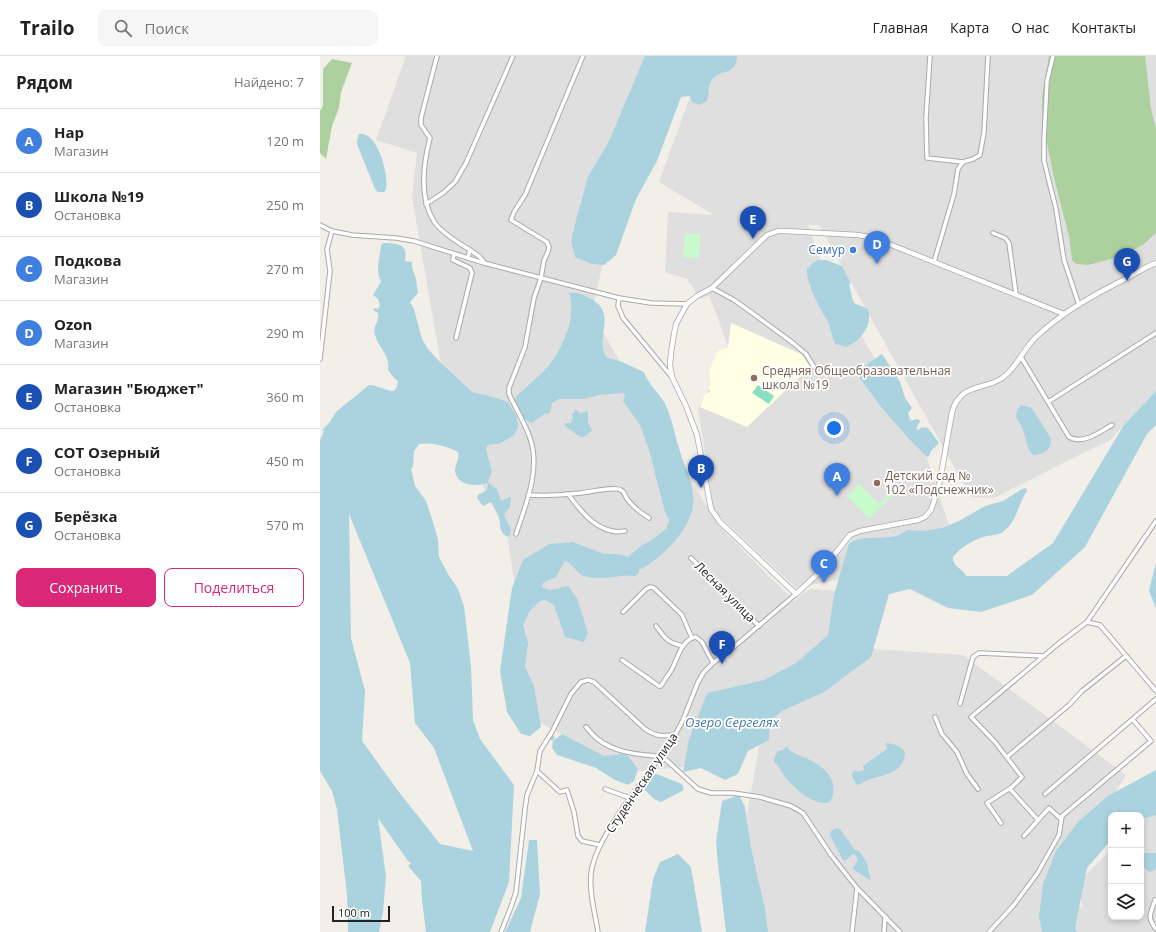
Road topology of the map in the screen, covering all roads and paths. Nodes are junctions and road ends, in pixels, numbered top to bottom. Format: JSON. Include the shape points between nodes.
{"nodes":[{"id":1,"x":437,"y":56,"type":"edge"},
{"id":2,"x":513,"y":56,"type":"edge"},
{"id":3,"x":583,"y":56,"type":"edge"},
{"id":4,"x":930,"y":56,"type":"edge"},
{"id":5,"x":988,"y":56,"type":"edge"},
{"id":6,"x":1053,"y":56,"type":"edge"},
{"id":7,"x":963,"y":162,"type":"junction"},
{"id":8,"x":426,"y":204,"type":"junction"},
{"id":9,"x":320,"y":225,"type":"edge"},
{"id":10,"x":332,"y":231,"type":"junction"},
{"id":11,"x":993,"y":233,"type":"dead end"},
{"id":12,"x":470,"y":250,"type":"junction"},
{"id":13,"x":454,"y":254,"type":"junction"},
{"id":14,"x":468,"y":258,"type":"junction"},
{"id":15,"x":934,"y":262,"type":"junction"},
{"id":16,"x":484,"y":263,"type":"junction"},
{"id":17,"x":1156,"y":263,"type":"edge"},
{"id":18,"x":541,"y":278,"type":"junction"},
{"id":19,"x":712,"y":288,"type":"junction"},
{"id":20,"x":1016,"y":294,"type":"junction"},
{"id":21,"x":619,"y":298,"type":"junction"},
{"id":22,"x":687,"y":304,"type":"junction"},
{"id":23,"x":1079,"y":305,"type":"junction"},
{"id":24,"x":1064,"y":314,"type":"junction"},
{"id":25,"x":1156,"y":333,"type":"edge"},
{"id":26,"x":456,"y":338,"type":"dead end"},
{"id":27,"x":1021,"y":357,"type":"junction"},
{"id":28,"x":320,"y":359,"type":"edge"},
{"id":29,"x":814,"y":368,"type":"dead end"},
{"id":30,"x":672,"y":377,"type":"junction"},
{"id":31,"x":1048,"y":402,"type":"junction"},
{"id":32,"x":1112,"y":425,"type":"dead end"},
{"id":33,"x":568,"y":494,"type":"junction"},
{"id":34,"x":528,"y":495,"type":"junction"},
{"id":35,"x":649,"y":518,"type":"dead end"},
{"id":36,"x":1156,"y":521,"type":"edge"},
{"id":37,"x":625,"y":531,"type":"dead end"},
{"id":38,"x":516,"y":534,"type":"dead end"},
{"id":39,"x":691,"y":558,"type":"dead end"},
{"id":40,"x":796,"y":594,"type":"junction"},
{"id":41,"x":623,"y":612,"type":"dead end"},
{"id":42,"x":1087,"y":622,"type":"junction"},
{"id":43,"x":656,"y":626,"type":"dead end"},
{"id":44,"x":758,"y":626,"type":"junction"},
{"id":45,"x":692,"y":638,"type":"junction"},
{"id":46,"x":683,"y":646,"type":"junction"},
{"id":47,"x":1044,"y":656,"type":"junction"},
{"id":48,"x":1126,"y":656,"type":"junction"},
{"id":49,"x":622,"y":660,"type":"dead end"},
{"id":50,"x":713,"y":663,"type":"junction"},
{"id":51,"x":1156,"y":691,"type":"edge"},
{"id":52,"x":1156,"y":699,"type":"edge"},
{"id":53,"x":960,"y":704,"type":"dead end"},
{"id":54,"x":935,"y":718,"type":"dead end"},
{"id":55,"x":1133,"y":720,"type":"junction"},
{"id":56,"x":586,"y":727,"type":"dead end"},
{"id":57,"x":676,"y":735,"type":"junction"},
{"id":58,"x":662,"y":757,"type":"junction"},
{"id":59,"x":1007,"y":757,"type":"junction"},
{"id":60,"x":537,"y":771,"type":"junction"},
{"id":61,"x":605,"y":789,"type":"dead end"},
{"id":62,"x":978,"y":789,"type":"dead end"},
{"id":63,"x":1010,"y":789,"type":"junction"},
{"id":64,"x":1045,"y":794,"type":"dead end"},
{"id":65,"x":630,"y":798,"type":"junction"},
{"id":66,"x":1061,"y":819,"type":"junction"},
{"id":67,"x":1038,"y":820,"type":"junction"},
{"id":68,"x":1000,"y":823,"type":"dead end"},
{"id":69,"x":1024,"y":836,"type":"dead end"},
{"id":70,"x":600,"y":845,"type":"junction"},
{"id":71,"x":857,"y":888,"type":"junction"},
{"id":72,"x":1155,"y":900,"type":"dead end"},
{"id":73,"x":885,"y":918,"type":"junction"},
{"id":74,"x":1156,"y":929,"type":"edge"},
{"id":75,"x":501,"y":932,"type":"edge"},
{"id":76,"x":598,"y":932,"type":"edge"},
{"id":77,"x":852,"y":932,"type":"edge"},
{"id":78,"x":884,"y":932,"type":"edge"},
{"id":79,"x":900,"y":932,"type":"edge"},
{"id":80,"x":989,"y":932,"type":"edge"}],
"edges":[{"from":1,"to":8,"type":"street","via":[[421,118],[421,125],[430,138],[425,164]]},
{"from":2,"to":8,"type":"street","via":[[466,164],[455,182]]},
{"from":3,"to":18,"type":"street","via":[[525,195],[511,220],[547,242],[549,247]]},
{"from":4,"to":7,"type":"street","via":[[926,118],[927,158]]},
{"from":5,"to":7,"type":"street","via":[[980,155]]},
{"from":6,"to":23,"type":"street","via":[[1047,81],[1044,161],[1057,215],[1064,260]]},
{"from":7,"to":15,"type":"street","via":[[958,169],[954,194]]},
{"from":8,"to":12,"type":"street","via":[[435,223]]},
{"from":9,"to":10,"type":"street"},
{"from":10,"to":13,"type":"street","via":[[408,240]]},
{"from":10,"to":28,"type":"street","via":[[327,249],[330,271]]},
{"from":11,"to":20,"type":"street","via":[[1009,242]]},
{"from":12,"to":14,"type":"street"},
{"from":12,"to":16,"type":"street"},
{"from":13,"to":14,"type":"street"},
{"from":13,"to":26,"type":"street","via":[[454,260],[470,268],[472,273]]},
{"from":14,"to":16,"type":"street"},
{"from":15,"to":19,"type":"street","via":[[874,238],[778,231],[767,235]]},
{"from":15,"to":20,"type":"street"},
{"from":16,"to":18,"type":"street"},
{"from":17,"to":23,"type":"street","name":"Студенческая улица"},
{"from":18,"to":21,"type":"street"},
{"from":18,"to":34,"type":"street","via":[[534,298],[524,347],[509,388],[509,394],[525,427],[533,453],[534,468]]},
{"from":19,"to":22,"type":"street"},
{"from":19,"to":29,"type":"street","via":[[734,300],[793,343],[806,354]]},
{"from":20,"to":24,"type":"street"},
{"from":21,"to":22,"type":"street","via":[[651,304]]},
{"from":21,"to":30,"type":"street","via":[[618,306],[623,318]]},
{"from":22,"to":30,"type":"street","via":[[676,324],[670,365]]},
{"from":23,"to":24,"type":"street","name":"Студенческая улица"},
{"from":24,"to":27,"type":"street","name":"Студенческая улица","via":[[1034,339]]},
{"from":25,"to":31,"type":"street"},
{"from":27,"to":31,"type":"street"},
{"from":27,"to":40,"type":"street","name":"Студенческая улица","via":[[1007,375],[969,390],[954,404],[940,481],[930,510],[925,516],[918,520],[850,535],[823,569]]},
{"from":30,"to":40,"type":"street","via":[[697,435],[714,515]]},
{"from":31,"to":32,"type":"street","via":[[1069,437],[1073,439],[1085,439]]},
{"from":33,"to":34,"type":"street"},
{"from":33,"to":35,"type":"street","via":[[620,490],[636,509]]},
{"from":33,"to":37,"type":"street","via":[[591,520],[603,529],[615,533]]},
{"from":34,"to":38,"type":"street"},
{"from":36,"to":42,"type":"street"},
{"from":39,"to":44,"type":"street","name":"Лесная улица"},
{"from":40,"to":44,"type":"street","name":"Студенческая улица"},
{"from":41,"to":45,"type":"street","via":[[646,589],[654,588],[682,615]]},
{"from":42,"to":47,"type":"street"},
{"from":42,"to":48,"type":"street","via":[[1100,625]]},
{"from":43,"to":46,"type":"street","via":[[667,640]]},
{"from":44,"to":50,"type":"street","name":"Студенческая улица"},
{"from":45,"to":46,"type":"street"},
{"from":45,"to":50,"type":"street","via":[[702,642]]},
{"from":46,"to":49,"type":"street","via":[[661,686]]},
{"from":47,"to":53,"type":"street","via":[[979,653],[974,657]]},
{"from":47,"to":59,"type":"street","via":[[971,717]]},
{"from":48,"to":51,"type":"street"},
{"from":48,"to":59,"type":"street"},
{"from":50,"to":57,"type":"street","name":"Студенческая улица","via":[[698,682]]},
{"from":52,"to":55,"type":"street"},
{"from":54,"to":62,"type":"street","via":[[942,734],[958,752],[967,774]]},
{"from":55,"to":64,"type":"street"},
{"from":55,"to":66,"type":"street","via":[[1151,741]]},
{"from":56,"to":58,"type":"street","via":[[599,740],[611,747],[632,754]]},
{"from":57,"to":58,"type":"street","name":"Студенческая улица"},
{"from":57,"to":60,"type":"street","via":[[653,734],[599,685],[588,680],[581,682],[571,694],[540,751]]},
{"from":58,"to":65,"type":"street","name":"Студенческая улица"},
{"from":58,"to":71,"type":"street","via":[[698,789],[712,793],[760,797],[791,806],[803,813]]},
{"from":59,"to":63,"type":"street","via":[[1022,777]]},
{"from":60,"to":70,"type":"street","via":[[560,792],[567,790],[578,836],[582,841]]},
{"from":60,"to":75,"type":"street","via":[[527,796],[516,892]]},
{"from":61,"to":65,"type":"street"},
{"from":63,"to":67,"type":"street"},
{"from":63,"to":68,"type":"street","via":[[987,803]]},
{"from":65,"to":70,"type":"street","name":"Студенческая улица"},
{"from":66,"to":67,"type":"street","via":[[1049,808]]},
{"from":66,"to":80,"type":"street","via":[[1059,835],[1037,874]]},
{"from":67,"to":69,"type":"street"},
{"from":70,"to":76,"type":"street","name":"Студенческая улица","via":[[593,860],[591,875]]},
{"from":71,"to":73,"type":"street"},
{"from":71,"to":77,"type":"street"},
{"from":72,"to":74,"type":"street","via":[[1149,916]]},
{"from":73,"to":78,"type":"street"},
{"from":73,"to":79,"type":"street"}]}
